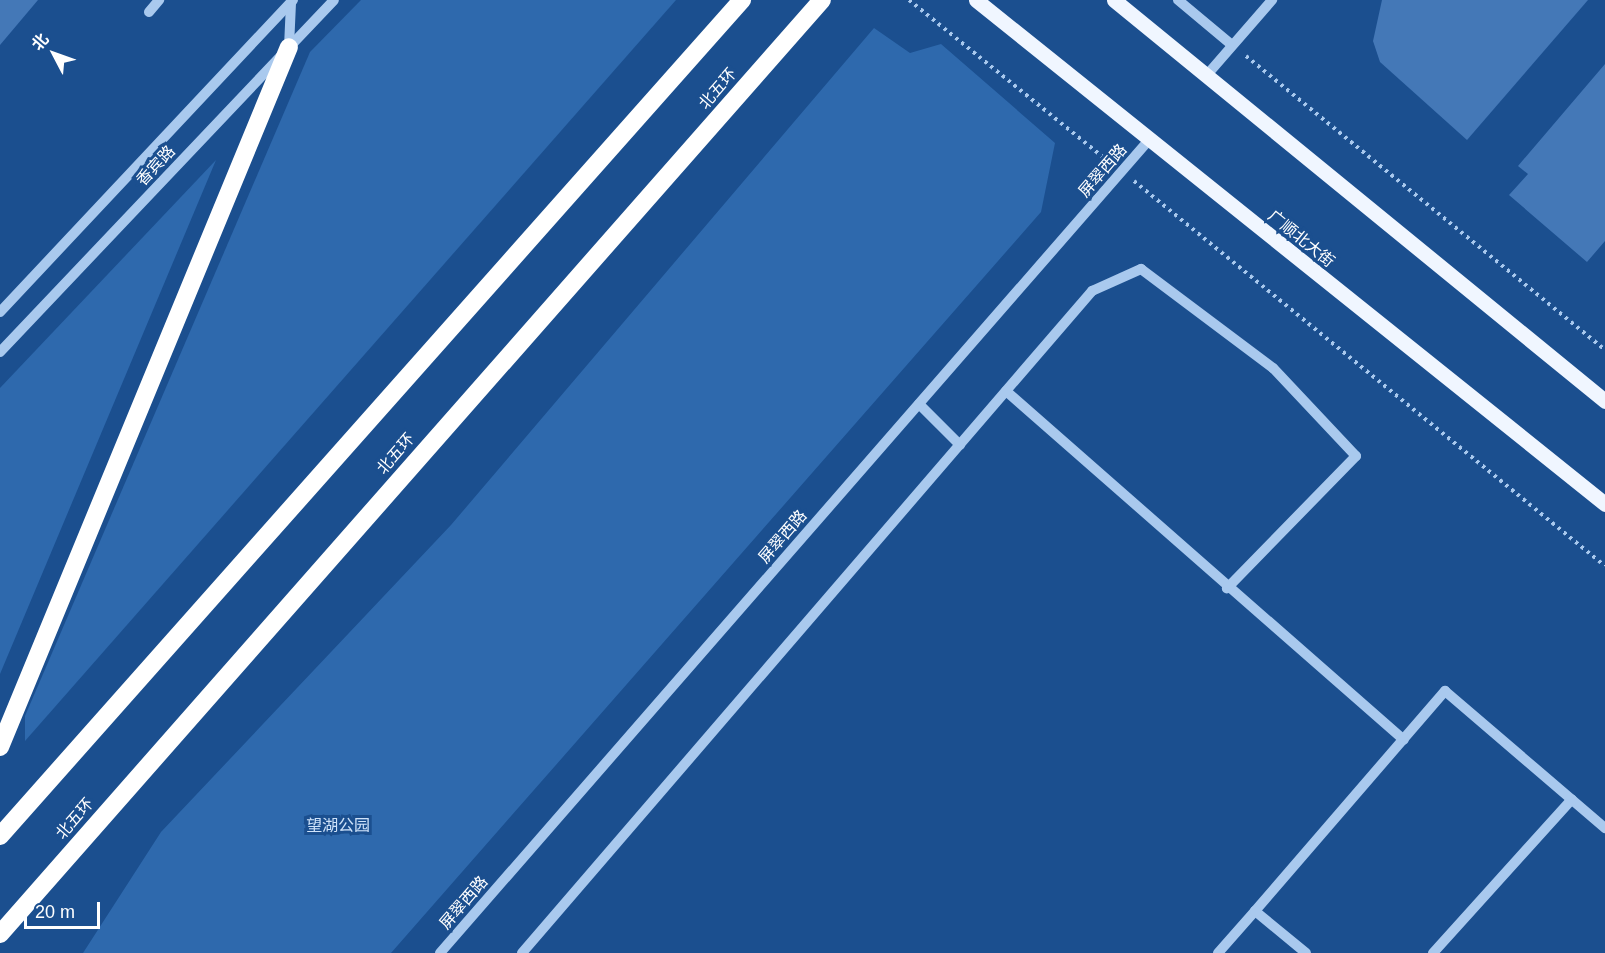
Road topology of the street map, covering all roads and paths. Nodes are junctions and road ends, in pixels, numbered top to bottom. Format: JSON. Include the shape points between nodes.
{"nodes":[{"id":1,"x":159,"y":0,"type":"edge"},
{"id":2,"x":334,"y":0,"type":"edge"},
{"id":3,"x":742,"y":0,"type":"edge"},
{"id":4,"x":909,"y":0,"type":"edge"},
{"id":5,"x":976,"y":0,"type":"edge"},
{"id":6,"x":1114,"y":0,"type":"edge"},
{"id":7,"x":1178,"y":0,"type":"edge"},
{"id":8,"x":1272,"y":0,"type":"edge"},
{"id":9,"x":290,"y":1,"type":"edge"},
{"id":10,"x":819,"y":4,"type":"edge"},
{"id":11,"x":149,"y":12,"type":"dead end"},
{"id":12,"x":1232,"y":45,"type":"junction"},
{"id":13,"x":289,"y":47,"type":"junction"},
{"id":14,"x":1206,"y":76,"type":"junction"},
{"id":15,"x":1149,"y":140,"type":"junction"},
{"id":16,"x":1122,"y":171,"type":"junction"},
{"id":17,"x":0,"y":312,"type":"edge"},
{"id":18,"x":1605,"y":350,"type":"edge"},
{"id":19,"x":0,"y":352,"type":"edge"},
{"id":20,"x":1006,"y":392,"type":"junction"},
{"id":21,"x":1605,"y":401,"type":"edge"},
{"id":22,"x":919,"y":404,"type":"junction"},
{"id":23,"x":960,"y":445,"type":"junction"},
{"id":24,"x":1605,"y":504,"type":"edge"},
{"id":25,"x":1605,"y":566,"type":"edge"},
{"id":26,"x":1227,"y":588,"type":"junction"},
{"id":27,"x":1404,"y":740,"type":"junction"},
{"id":28,"x":0,"y":747,"type":"edge"},
{"id":29,"x":1572,"y":799,"type":"junction"},
{"id":30,"x":1605,"y":828,"type":"edge"},
{"id":31,"x":0,"y":836,"type":"edge"},
{"id":32,"x":1255,"y":911,"type":"junction"},
{"id":33,"x":0,"y":933,"type":"edge"},
{"id":34,"x":440,"y":953,"type":"edge"},
{"id":35,"x":522,"y":953,"type":"edge"},
{"id":36,"x":1218,"y":953,"type":"edge"},
{"id":37,"x":1306,"y":953,"type":"edge"},
{"id":38,"x":1433,"y":953,"type":"edge"}],
"edges":[{"from":1,"to":11,"type":"street"},
{"from":2,"to":13,"type":"street","name":"香宾路"},
{"from":3,"to":31,"type":"highway"},
{"from":4,"to":16,"type":"path"},
{"from":5,"to":15,"type":"main road","name":"广顺北大街"},
{"from":6,"to":14,"type":"main road"},
{"from":7,"to":12,"type":"street"},
{"from":8,"to":12,"type":"street"},
{"from":9,"to":13,"type":"street"},
{"from":9,"to":17,"type":"street","name":"香宾路"},
{"from":10,"to":33,"type":"highway","name":"北五环"},
{"from":12,"to":14,"type":"street"},
{"from":12,"to":18,"type":"path"},
{"from":13,"to":19,"type":"street","name":"香宾路"},
{"from":13,"to":28,"type":"highway"},
{"from":14,"to":21,"type":"main road"},
{"from":15,"to":16,"type":"street","name":"屏翠西路"},
{"from":15,"to":24,"type":"main road","name":"广顺北大街"},
{"from":16,"to":22,"type":"street","name":"屏翠西路"},
{"from":16,"to":25,"type":"path"},
{"from":20,"to":23,"type":"street"},
{"from":20,"to":26,"type":"street"},
{"from":20,"to":26,"type":"street","via":[[1092,291],[1141,269],[1273,368],[1356,456]]},
{"from":22,"to":23,"type":"street"},
{"from":22,"to":34,"type":"street","name":"屏翠西路"},
{"from":23,"to":35,"type":"street"},
{"from":26,"to":27,"type":"street"},
{"from":27,"to":29,"type":"street","via":[[1445,691]]},
{"from":27,"to":32,"type":"street"},
{"from":29,"to":30,"type":"street"},
{"from":29,"to":38,"type":"street"},
{"from":32,"to":36,"type":"street"},
{"from":32,"to":37,"type":"street"}]}
